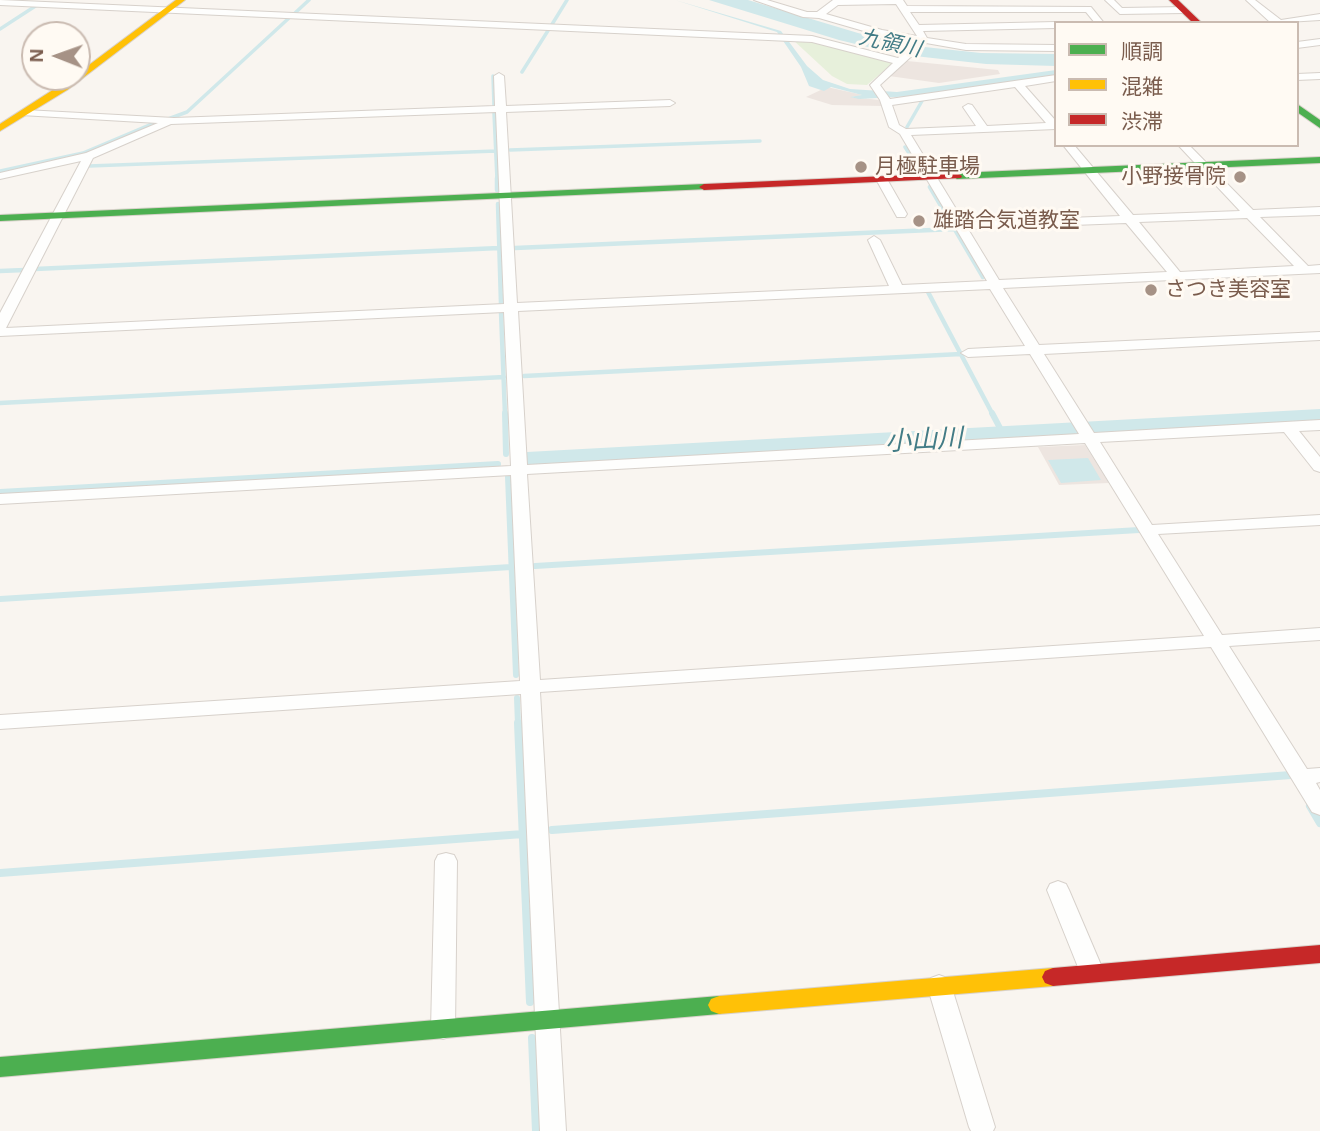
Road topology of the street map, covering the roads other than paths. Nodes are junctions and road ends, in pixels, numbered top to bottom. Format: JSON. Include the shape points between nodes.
{"nodes":[{"id":1,"x":758,"y":0,"type":"edge"},
{"id":2,"x":1109,"y":0,"type":"edge"},
{"id":3,"x":1250,"y":0,"type":"edge"},
{"id":4,"x":837,"y":1,"type":"edge"},
{"id":5,"x":0,"y":2,"type":"edge"},
{"id":6,"x":999,"y":4,"type":"edge"},
{"id":7,"x":175,"y":5,"type":"edge"},
{"id":8,"x":1179,"y":5,"type":"edge"},
{"id":9,"x":905,"y":9,"type":"junction"},
{"id":10,"x":819,"y":15,"type":"junction"},
{"id":11,"x":1320,"y":17,"type":"edge"},
{"id":12,"x":1098,"y":21,"type":"edge"},
{"id":13,"x":1196,"y":21,"type":"edge"},
{"id":14,"x":1275,"y":21,"type":"edge"},
{"id":15,"x":1291,"y":21,"type":"edge"},
{"id":16,"x":1054,"y":25,"type":"edge"},
{"id":17,"x":916,"y":28,"type":"junction"},
{"id":18,"x":922,"y":42,"type":"junction"},
{"id":19,"x":1320,"y":42,"type":"edge"},
{"id":20,"x":1299,"y":45,"type":"edge"},
{"id":21,"x":1054,"y":48,"type":"edge"},
{"id":22,"x":903,"y":60,"type":"junction"},
{"id":23,"x":499,"y":76,"type":"dead end"},
{"id":24,"x":1320,"y":76,"type":"edge"},
{"id":25,"x":1299,"y":77,"type":"edge"},
{"id":26,"x":1054,"y":78,"type":"edge"},
{"id":27,"x":1017,"y":84,"type":"junction"},
{"id":28,"x":885,"y":101,"type":"junction"},
{"id":29,"x":670,"y":103,"type":"dead end"},
{"id":30,"x":968,"y":107,"type":"dead end"},
{"id":31,"x":501,"y":109,"type":"junction"},
{"id":32,"x":25,"y":113,"type":"junction"},
{"id":33,"x":174,"y":121,"type":"junction"},
{"id":34,"x":1054,"y":127,"type":"edge"},
{"id":35,"x":0,"y":128,"type":"edge"},
{"id":36,"x":984,"y":129,"type":"junction"},
{"id":37,"x":904,"y":131,"type":"junction"},
{"id":38,"x":1070,"y":147,"type":"edge"},
{"id":39,"x":1185,"y":147,"type":"edge"},
{"id":40,"x":89,"y":156,"type":"junction"},
{"id":41,"x":1320,"y":160,"type":"edge"},
{"id":42,"x":1202,"y":165,"type":"junction"},
{"id":43,"x":1089,"y":169,"type":"junction"},
{"id":44,"x":0,"y":176,"type":"edge"},
{"id":45,"x":932,"y":178,"type":"junction"},
{"id":46,"x":883,"y":181,"type":"junction"},
{"id":47,"x":505,"y":196,"type":"junction"},
{"id":48,"x":1320,"y":211,"type":"edge"},
{"id":49,"x":901,"y":214,"type":"dead end"},
{"id":50,"x":1249,"y":214,"type":"junction"},
{"id":51,"x":58,"y":216,"type":"junction"},
{"id":52,"x":0,"y":219,"type":"edge"},
{"id":53,"x":1129,"y":219,"type":"junction"},
{"id":54,"x":961,"y":226,"type":"junction"},
{"id":55,"x":874,"y":240,"type":"dead end"},
{"id":56,"x":1320,"y":269,"type":"edge"},
{"id":57,"x":1304,"y":270,"type":"junction"},
{"id":58,"x":1176,"y":275,"type":"junction"},
{"id":59,"x":994,"y":284,"type":"junction"},
{"id":60,"x":898,"y":290,"type":"junction"},
{"id":61,"x":510,"y":308,"type":"junction"},
{"id":62,"x":0,"y":326,"type":"edge"},
{"id":63,"x":0,"y":332,"type":"edge"},
{"id":64,"x":1320,"y":336,"type":"edge"},
{"id":65,"x":1034,"y":350,"type":"junction"},
{"id":66,"x":968,"y":353,"type":"dead end"},
{"id":67,"x":1320,"y":414,"type":"edge"},
{"id":68,"x":1320,"y":425,"type":"edge"},
{"id":69,"x":1288,"y":427,"type":"junction"},
{"id":70,"x":1158,"y":428,"type":"junction"},
{"id":71,"x":1085,"y":432,"type":"junction"},
{"id":72,"x":517,"y":463,"type":"junction"},
{"id":73,"x":1320,"y":467,"type":"edge"},
{"id":74,"x":0,"y":499,"type":"edge"},
{"id":75,"x":1320,"y":520,"type":"edge"},
{"id":76,"x":1147,"y":530,"type":"junction"},
{"id":77,"x":1320,"y":634,"type":"edge"},
{"id":78,"x":1216,"y":640,"type":"junction"},
{"id":79,"x":529,"y":686,"type":"junction"},
{"id":80,"x":0,"y":722,"type":"edge"},
{"id":81,"x":1310,"y":776,"type":"edge"},
{"id":82,"x":1320,"y":807,"type":"edge"},
{"id":83,"x":446,"y":861,"type":"dead end"},
{"id":84,"x":1058,"y":890,"type":"dead end"},
{"id":85,"x":1320,"y":954,"type":"edge"},
{"id":86,"x":1092,"y":972,"type":"junction"},
{"id":87,"x":939,"y":985,"type":"junction"},
{"id":88,"x":547,"y":1018,"type":"junction"},
{"id":89,"x":443,"y":1029,"type":"junction"},
{"id":90,"x":0,"y":1067,"type":"edge"},
{"id":91,"x":982,"y":1127,"type":"dead end"},
{"id":92,"x":553,"y":1131,"type":"edge"}],
"edges":[{"from":1,"to":10,"type":"street"},
{"from":2,"to":8,"type":"street","via":[[1120,11]]},
{"from":3,"to":14,"type":"street"},
{"from":4,"to":9,"type":"street","via":[[899,1]]},
{"from":4,"to":10,"type":"street"},
{"from":5,"to":7,"type":"street"},
{"from":6,"to":9,"type":"street"},
{"from":6,"to":12,"type":"street","via":[[1088,9]]},
{"from":7,"to":22,"type":"street","via":[[812,39]]},
{"from":7,"to":32,"type":"street"},
{"from":8,"to":13,"type":"street"},
{"from":9,"to":17,"type":"street"},
{"from":10,"to":18,"type":"street"},
{"from":11,"to":15,"type":"street"},
{"from":16,"to":17,"type":"street"},
{"from":17,"to":18,"type":"street"},
{"from":18,"to":21,"type":"street"},
{"from":18,"to":22,"type":"street"},
{"from":19,"to":20,"type":"street"},
{"from":22,"to":28,"type":"street","via":[[876,83]]},
{"from":23,"to":31,"type":"street"},
{"from":24,"to":25,"type":"street"},
{"from":26,"to":27,"type":"street"},
{"from":27,"to":28,"type":"street"},
{"from":27,"to":34,"type":"street"},
{"from":28,"to":37,"type":"street","via":[[894,127]]},
{"from":29,"to":31,"type":"street"},
{"from":30,"to":36,"type":"street"},
{"from":31,"to":33,"type":"street"},
{"from":31,"to":47,"type":"street"},
{"from":32,"to":33,"type":"street"},
{"from":32,"to":35,"type":"street"},
{"from":33,"to":40,"type":"street"},
{"from":34,"to":36,"type":"street"},
{"from":36,"to":37,"type":"street"},
{"from":37,"to":45,"type":"street"},
{"from":38,"to":43,"type":"street"},
{"from":39,"to":42,"type":"street"},
{"from":40,"to":44,"type":"street"},
{"from":40,"to":51,"type":"street"},
{"from":41,"to":42,"type":"street"},
{"from":42,"to":43,"type":"street"},
{"from":42,"to":50,"type":"street"},
{"from":43,"to":45,"type":"street"},
{"from":43,"to":53,"type":"street"},
{"from":45,"to":46,"type":"street"},
{"from":45,"to":54,"type":"street"},
{"from":46,"to":47,"type":"street"},
{"from":46,"to":49,"type":"street"},
{"from":47,"to":51,"type":"street"},
{"from":47,"to":61,"type":"street"},
{"from":48,"to":50,"type":"street"},
{"from":50,"to":53,"type":"street"},
{"from":50,"to":57,"type":"street"},
{"from":51,"to":52,"type":"street"},
{"from":51,"to":62,"type":"street"},
{"from":53,"to":54,"type":"street"},
{"from":53,"to":58,"type":"street"},
{"from":54,"to":59,"type":"street"},
{"from":55,"to":60,"type":"street"},
{"from":56,"to":57,"type":"street"},
{"from":57,"to":58,"type":"street"},
{"from":58,"to":59,"type":"street"},
{"from":59,"to":60,"type":"street"},
{"from":59,"to":65,"type":"street"},
{"from":60,"to":61,"type":"street"},
{"from":61,"to":63,"type":"street"},
{"from":61,"to":72,"type":"street"},
{"from":64,"to":65,"type":"street"},
{"from":65,"to":66,"type":"street"},
{"from":65,"to":71,"type":"street"},
{"from":67,"to":70,"type":"street"},
{"from":68,"to":69,"type":"street"},
{"from":69,"to":70,"type":"street"},
{"from":69,"to":73,"type":"street"},
{"from":70,"to":71,"type":"street"},
{"from":71,"to":72,"type":"street"},
{"from":71,"to":76,"type":"street"},
{"from":72,"to":74,"type":"street"},
{"from":72,"to":79,"type":"street"},
{"from":75,"to":76,"type":"street"},
{"from":76,"to":78,"type":"street"},
{"from":77,"to":78,"type":"street"},
{"from":78,"to":79,"type":"street"},
{"from":78,"to":81,"type":"street"},
{"from":79,"to":80,"type":"street"},
{"from":79,"to":88,"type":"street"},
{"from":81,"to":82,"type":"street"},
{"from":83,"to":89,"type":"street"},
{"from":84,"to":86,"type":"street"},
{"from":85,"to":86,"type":"street"},
{"from":86,"to":87,"type":"street"},
{"from":87,"to":88,"type":"street"},
{"from":87,"to":91,"type":"street"},
{"from":88,"to":89,"type":"street"},
{"from":88,"to":92,"type":"street"},
{"from":89,"to":90,"type":"street"}]}
